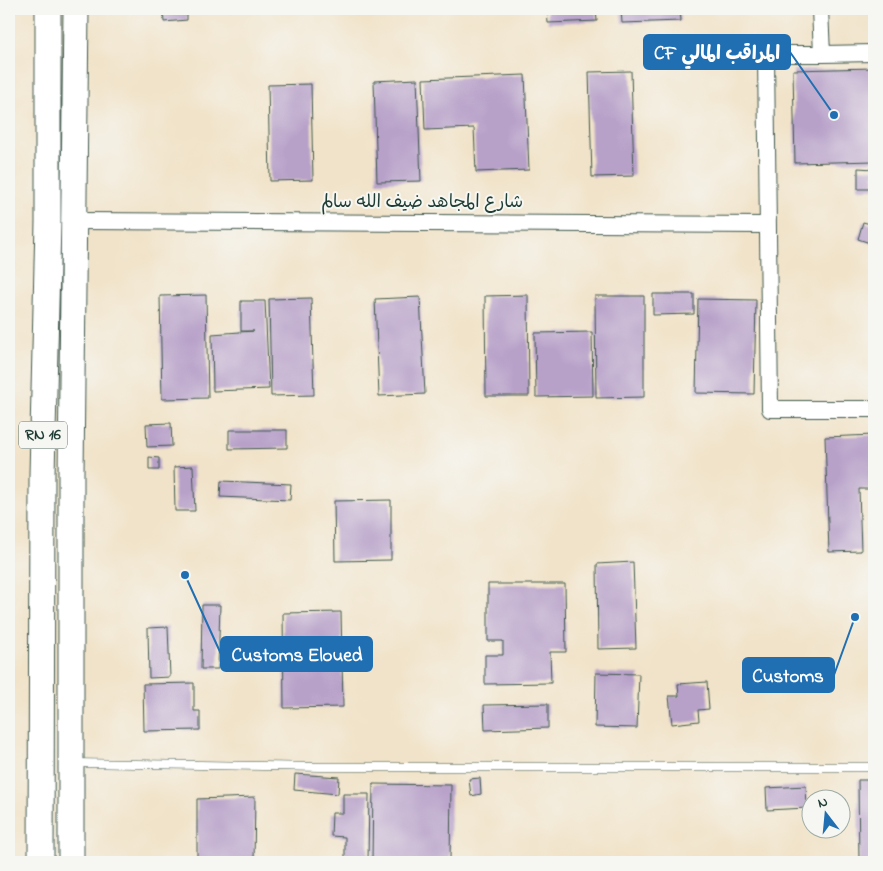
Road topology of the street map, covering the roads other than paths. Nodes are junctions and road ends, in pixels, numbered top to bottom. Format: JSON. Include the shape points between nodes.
{"nodes":[{"id":1,"x":48,"y":9,"type":"edge"},
{"id":2,"x":76,"y":9,"type":"edge"},
{"id":3,"x":820,"y":9,"type":"edge"},
{"id":4,"x":874,"y":53,"type":"edge"},
{"id":5,"x":822,"y":54,"type":"junction"},
{"id":6,"x":75,"y":221,"type":"junction"},
{"id":7,"x":768,"y":225,"type":"junction"},
{"id":8,"x":874,"y":409,"type":"edge"},
{"id":9,"x":69,"y":763,"type":"junction"},
{"id":10,"x":874,"y":767,"type":"edge"},
{"id":11,"x":41,"y":862,"type":"edge"},
{"id":12,"x":71,"y":862,"type":"edge"}],
"edges":[{"from":1,"to":11,"type":"main road","number":"RN 16"},
{"from":2,"to":6,"type":"main road","number":"RN 16"},
{"from":3,"to":5,"type":"street"},
{"from":4,"to":5,"type":"street"},
{"from":5,"to":7,"type":"street","via":[[766,54]]},
{"from":6,"to":7,"type":"street","name":"شارع المجاهد ضيف الله سالم"},
{"from":6,"to":9,"type":"main road","number":"RN 16"},
{"from":7,"to":8,"type":"street","via":[[770,409]]},
{"from":9,"to":10,"type":"lane","via":[[322,767]]},
{"from":9,"to":12,"type":"main road","number":"RN 16"}]}
